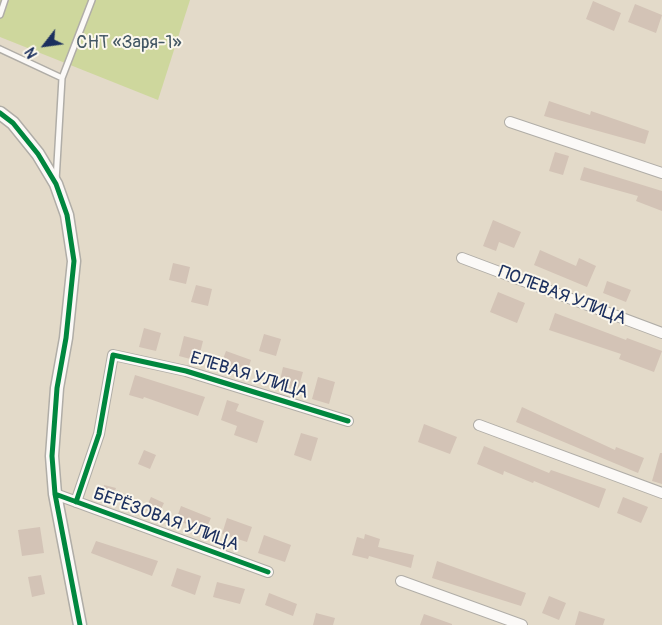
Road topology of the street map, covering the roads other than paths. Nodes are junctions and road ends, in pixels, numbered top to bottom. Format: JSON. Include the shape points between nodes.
{"nodes":[{"id":1,"x":5,"y":0,"type":"edge"},
{"id":2,"x":92,"y":0,"type":"edge"},
{"id":3,"x":0,"y":15,"type":"edge"},
{"id":4,"x":0,"y":49,"type":"edge"},
{"id":5,"x":62,"y":78,"type":"junction"},
{"id":6,"x":0,"y":113,"type":"edge"},
{"id":7,"x":510,"y":122,"type":"dead end"},
{"id":8,"x":662,"y":173,"type":"edge"},
{"id":9,"x":56,"y":184,"type":"junction"},
{"id":10,"x":462,"y":258,"type":"dead end"},
{"id":11,"x":662,"y":334,"type":"edge"},
{"id":12,"x":348,"y":421,"type":"dead end"},
{"id":13,"x":479,"y":425,"type":"dead end"},
{"id":14,"x":662,"y":493,"type":"edge"},
{"id":15,"x":55,"y":494,"type":"junction"},
{"id":16,"x":76,"y":502,"type":"junction"},
{"id":17,"x":268,"y":572,"type":"dead end"},
{"id":18,"x":402,"y":581,"type":"dead end"},
{"id":19,"x":80,"y":625,"type":"edge"},
{"id":20,"x":522,"y":625,"type":"edge"}],
"edges":[{"from":1,"to":3,"type":"lane"},
{"from":2,"to":5,"type":"lane"},
{"from":4,"to":5,"type":"lane"},
{"from":5,"to":9,"type":"lane"},
{"from":6,"to":9,"type":"street","via":[[13,123],[38,154]]},
{"from":7,"to":8,"type":"street"},
{"from":9,"to":15,"type":"street","via":[[67,215],[74,261],[57,388],[52,456]]},
{"from":10,"to":11,"type":"street","name":"ПОЛЕВАЯ УЛИЦА"},
{"from":12,"to":16,"type":"street","name":"ЕЛЕВАЯ УЛИЦА","via":[[186,370],[113,355],[99,434]]},
{"from":13,"to":14,"type":"street"},
{"from":15,"to":16,"type":"street","name":"БЕРЁЗОВАЯ УЛИЦА"},
{"from":15,"to":19,"type":"street"},
{"from":16,"to":17,"type":"street","name":"БЕРЁЗОВАЯ УЛИЦА"},
{"from":18,"to":20,"type":"street"}]}
